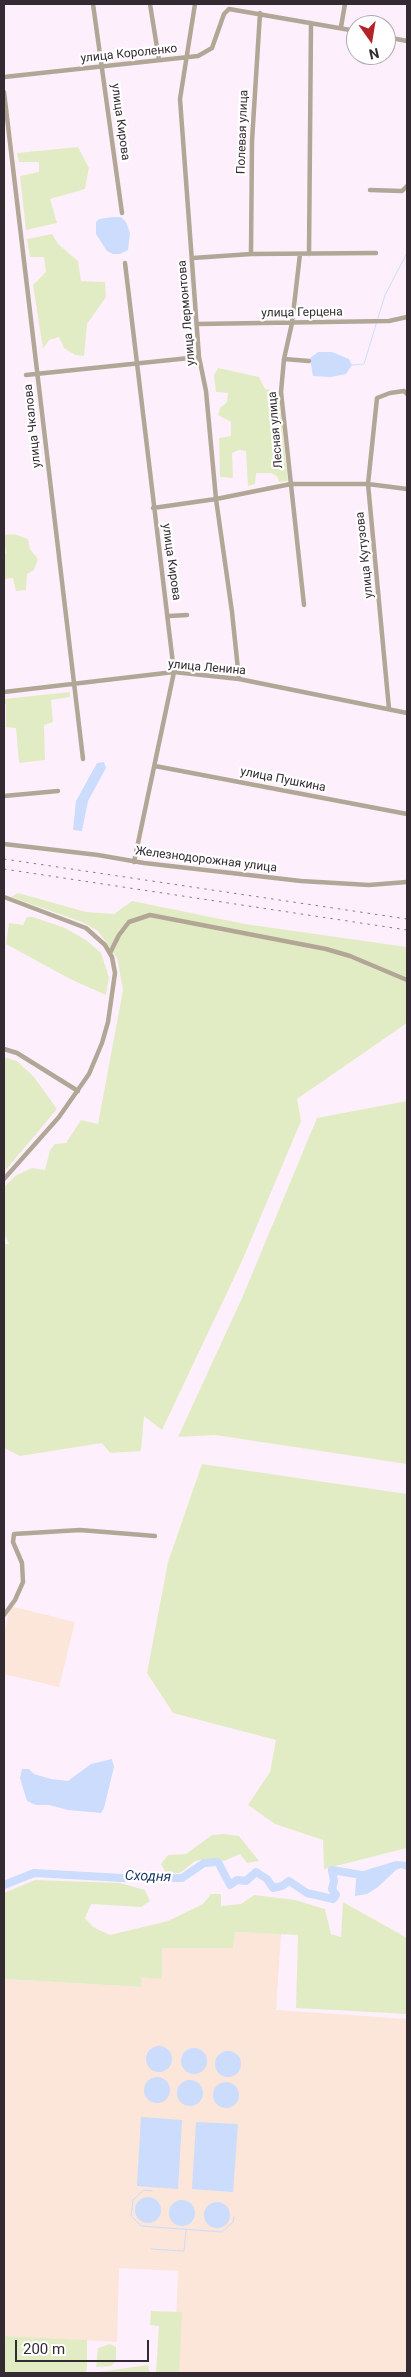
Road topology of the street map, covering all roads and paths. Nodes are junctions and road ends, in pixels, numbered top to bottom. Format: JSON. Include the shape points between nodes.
{"nodes":[{"id":1,"x":93,"y":4,"type":"edge"},
{"id":2,"x":150,"y":4,"type":"edge"},
{"id":3,"x":195,"y":4,"type":"edge"},
{"id":4,"x":345,"y":4,"type":"edge"},
{"id":5,"x":260,"y":13,"type":"junction"},
{"id":6,"x":312,"y":24,"type":"junction"},
{"id":7,"x":341,"y":27,"type":"junction"},
{"id":8,"x":346,"y":28,"type":"edge"},
{"id":9,"x":187,"y":58,"type":"junction"},
{"id":10,"x":159,"y":60,"type":"junction"},
{"id":11,"x":102,"y":67,"type":"junction"},
{"id":12,"x":4,"y":78,"type":"edge"},
{"id":13,"x":4,"y":92,"type":"edge"},
{"id":14,"x":407,"y":186,"type":"edge"},
{"id":15,"x":370,"y":190,"type":"dead end"},
{"id":16,"x":122,"y":213,"type":"dead end"},
{"id":17,"x":251,"y":252,"type":"dead end"},
{"id":18,"x":376,"y":253,"type":"dead end"},
{"id":19,"x":300,"y":254,"type":"junction"},
{"id":20,"x":310,"y":254,"type":"junction"},
{"id":21,"x":193,"y":258,"type":"junction"},
{"id":22,"x":124,"y":263,"type":"dead end"},
{"id":23,"x":407,"y":317,"type":"edge"},
{"id":24,"x":292,"y":323,"type":"junction"},
{"id":25,"x":197,"y":324,"type":"junction"},
{"id":26,"x":199,"y":357,"type":"junction"},
{"id":27,"x":284,"y":359,"type":"junction"},
{"id":28,"x":309,"y":361,"type":"dead end"},
{"id":29,"x":137,"y":363,"type":"junction"},
{"id":30,"x":26,"y":376,"type":"dead end"},
{"id":31,"x":38,"y":376,"type":"junction"},
{"id":32,"x":407,"y":394,"type":"edge"},
{"id":33,"x":291,"y":484,"type":"junction"},
{"id":34,"x":368,"y":484,"type":"junction"},
{"id":35,"x":407,"y":489,"type":"edge"},
{"id":36,"x":216,"y":499,"type":"junction"},
{"id":37,"x":153,"y":508,"type":"junction"},
{"id":38,"x":304,"y":605,"type":"dead end"},
{"id":39,"x":187,"y":615,"type":"dead end"},
{"id":40,"x":169,"y":616,"type":"junction"},
{"id":41,"x":174,"y":672,"type":"junction"},
{"id":42,"x":239,"y":679,"type":"junction"},
{"id":43,"x":73,"y":684,"type":"junction"},
{"id":44,"x":4,"y":692,"type":"edge"},
{"id":45,"x":389,"y":709,"type":"junction"},
{"id":46,"x":407,"y":713,"type":"edge"},
{"id":47,"x":83,"y":759,"type":"dead end"},
{"id":48,"x":155,"y":766,"type":"junction"},
{"id":49,"x":58,"y":791,"type":"dead end"},
{"id":50,"x":4,"y":796,"type":"edge"},
{"id":51,"x":407,"y":814,"type":"edge"},
{"id":52,"x":4,"y":844,"type":"edge"},
{"id":53,"x":134,"y":862,"type":"junction"},
{"id":54,"x":407,"y":882,"type":"edge"},
{"id":55,"x":4,"y":897,"type":"edge"},
{"id":56,"x":110,"y":953,"type":"junction"},
{"id":57,"x":407,"y":980,"type":"edge"},
{"id":58,"x":4,"y":1049,"type":"edge"},
{"id":59,"x":78,"y":1092,"type":"junction"},
{"id":60,"x":4,"y":1179,"type":"edge"},
{"id":61,"x":155,"y":1536,"type":"dead end"},
{"id":62,"x":4,"y":1615,"type":"edge"}],
"edges":[{"from":1,"to":11,"type":"street","name":"улица Кирова"},
{"from":2,"to":10,"type":"street"},
{"from":3,"to":9,"type":"street","name":"улица Лермонтова"},
{"from":4,"to":7,"type":"street"},
{"from":5,"to":6,"type":"street"},
{"from":5,"to":9,"type":"street","name":"улица Короленко","via":[[229,9],[224,14],[212,48]]},
{"from":5,"to":17,"type":"street","name":"Полевая улица","via":[[252,141]]},
{"from":6,"to":7,"type":"street"},
{"from":6,"to":20,"type":"street"},
{"from":7,"to":8,"type":"street"},
{"from":9,"to":10,"type":"street","name":"улица Короленко"},
{"from":9,"to":21,"type":"street","name":"улица Лермонтова","via":[[180,99]]},
{"from":10,"to":11,"type":"street","name":"улица Короленко"},
{"from":11,"to":12,"type":"street","name":"улица Короленко"},
{"from":11,"to":16,"type":"street","name":"улица Кирова"},
{"from":13,"to":31,"type":"street","name":"улица Чкалова"},
{"from":14,"to":15,"type":"street","via":[[402,191]]},
{"from":18,"to":20,"type":"street"},
{"from":19,"to":20,"type":"street"},
{"from":19,"to":21,"type":"street"},
{"from":19,"to":24,"type":"street","name":"Лесная улица"},
{"from":21,"to":25,"type":"street","name":"улица Лермонтова"},
{"from":22,"to":29,"type":"street","name":"улица Кирова"},
{"from":23,"to":24,"type":"street","name":"улица Герцена","via":[[388,321]]},
{"from":24,"to":25,"type":"street","name":"улица Герцена"},
{"from":24,"to":27,"type":"street","name":"Лесная улица"},
{"from":25,"to":26,"type":"street","name":"улица Лермонтова"},
{"from":26,"to":29,"type":"street"},
{"from":26,"to":36,"type":"street","name":"улица Лермонтова","via":[[206,391]]},
{"from":27,"to":28,"type":"street"},
{"from":27,"to":33,"type":"street","name":"Лесная улица","via":[[281,392]]},
{"from":29,"to":31,"type":"street"},
{"from":29,"to":37,"type":"street","name":"улица Кирова"},
{"from":30,"to":31,"type":"street"},
{"from":31,"to":43,"type":"street","name":"улица Чкалова"},
{"from":32,"to":34,"type":"street","name":"улица Кутузова","via":[[404,391],[390,392],[377,398]]},
{"from":33,"to":34,"type":"street"},
{"from":33,"to":36,"type":"street"},
{"from":33,"to":38,"type":"street","name":"Лесная улица"},
{"from":34,"to":35,"type":"street"},
{"from":34,"to":45,"type":"street","name":"улица Кутузова"},
{"from":36,"to":37,"type":"street"},
{"from":36,"to":42,"type":"street","name":"улица Лермонтова"},
{"from":37,"to":40,"type":"street","name":"улица Кирова"},
{"from":39,"to":40,"type":"street"},
{"from":40,"to":41,"type":"street","name":"улица Кирова"},
{"from":41,"to":42,"type":"street","name":"улица Ленина"},
{"from":41,"to":43,"type":"street","name":"улица Ленина"},
{"from":41,"to":48,"type":"street","name":"улица Кирова"},
{"from":42,"to":45,"type":"street","name":"улица Ленина"},
{"from":43,"to":44,"type":"street","name":"улица Ленина"},
{"from":43,"to":47,"type":"street","name":"улица Чкалова"},
{"from":45,"to":46,"type":"street","name":"улица Ленина"},
{"from":48,"to":51,"type":"street","name":"улица Пушкина"},
{"from":48,"to":53,"type":"street","name":"улица Кирова"},
{"from":49,"to":50,"type":"street"},
{"from":52,"to":53,"type":"street","name":"Железнодорожная улица"},
{"from":53,"to":54,"type":"street","name":"Железнодорожная улица","via":[[301,881],[369,885]]},
{"from":55,"to":56,"type":"street","via":[[86,928]]},
{"from":56,"to":57,"type":"street","via":[[129,922],[150,914],[326,949]]},
{"from":56,"to":59,"type":"street","via":[[115,973],[108,1022],[95,1062]]},
{"from":58,"to":59,"type":"street","via":[[17,1053]]},
{"from":59,"to":60,"type":"street"},
{"from":61,"to":62,"type":"street","via":[[80,1530],[14,1534],[13,1542],[22,1562],[23,1582]]}]}
